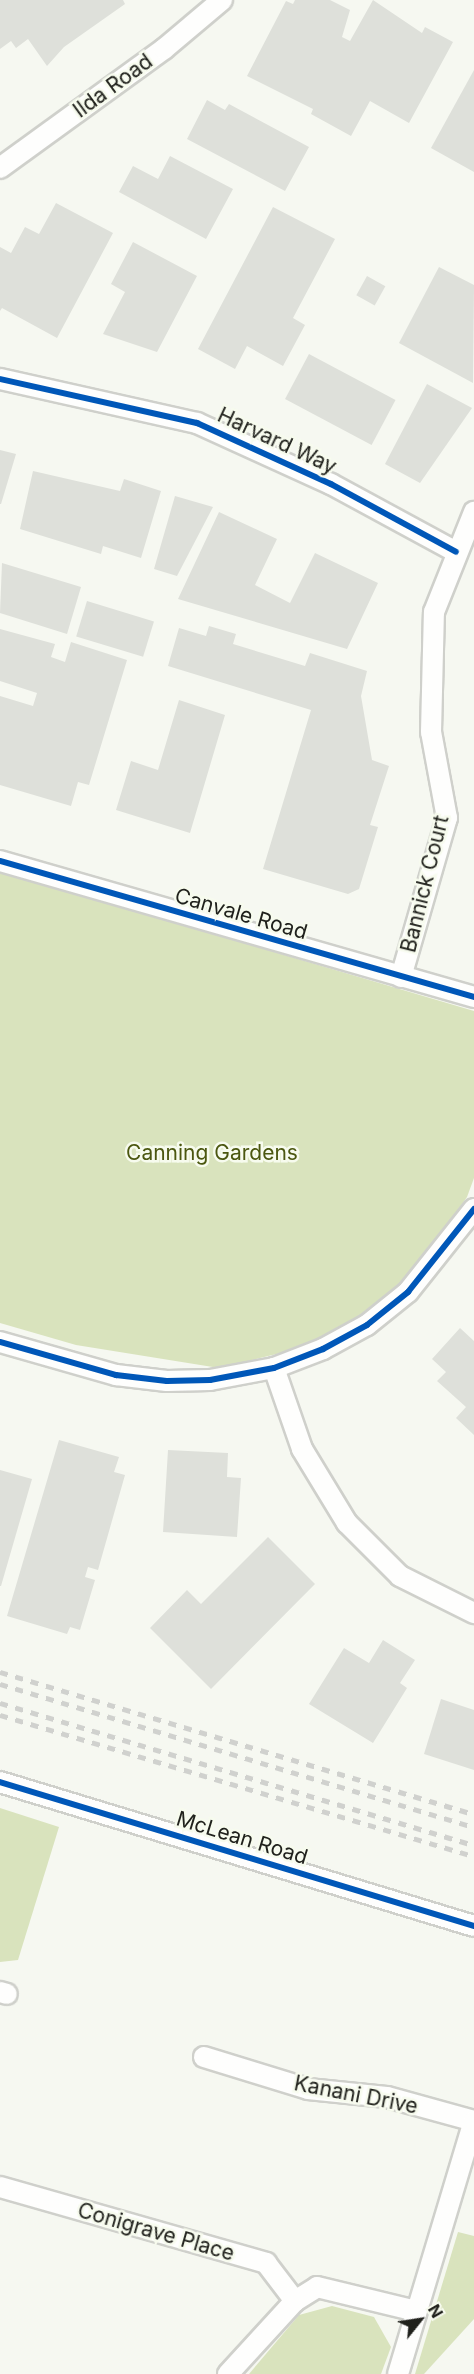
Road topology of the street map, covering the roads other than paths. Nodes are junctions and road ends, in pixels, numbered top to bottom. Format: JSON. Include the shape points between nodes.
{"nodes":[{"id":1,"x":222,"y":0,"type":"edge"},
{"id":2,"x":0,"y":168,"type":"edge"},
{"id":3,"x":0,"y":379,"type":"edge"},
{"id":4,"x":474,"y":512,"type":"edge"},
{"id":5,"x":456,"y":552,"type":"junction"},
{"id":6,"x":0,"y":861,"type":"edge"},
{"id":7,"x":401,"y":977,"type":"junction"},
{"id":8,"x":474,"y":997,"type":"edge"},
{"id":9,"x":474,"y":1209,"type":"edge"},
{"id":10,"x":0,"y":1342,"type":"edge"},
{"id":11,"x":274,"y":1368,"type":"junction"},
{"id":12,"x":474,"y":1613,"type":"edge"},
{"id":13,"x":0,"y":1782,"type":"edge"},
{"id":14,"x":474,"y":1926,"type":"edge"},
{"id":15,"x":204,"y":2057,"type":"dead end"},
{"id":16,"x":474,"y":2121,"type":"edge"},
{"id":17,"x":0,"y":2187,"type":"edge"},
{"id":18,"x":295,"y":2301,"type":"junction"},
{"id":19,"x":416,"y":2310,"type":"junction"},
{"id":20,"x":228,"y":2374,"type":"edge"},
{"id":21,"x":398,"y":2374,"type":"edge"}],
"edges":[{"from":1,"to":2,"type":"street","name":"Ilda Road","via":[[164,49]]},
{"from":3,"to":5,"type":"street","name":"Harvard Way","via":[[197,423],[331,484]]},
{"from":4,"to":5,"type":"street","name":"Bannick Court"},
{"from":5,"to":7,"type":"street","name":"Bannick Court","via":[[434,612],[431,640],[431,732],[447,818]]},
{"from":6,"to":7,"type":"street","name":"Canvale Road"},
{"from":7,"to":8,"type":"street","name":"Canvale Road"},
{"from":9,"to":11,"type":"street","via":[[408,1292],[367,1325],[323,1349]]},
{"from":10,"to":11,"type":"street","via":[[116,1375],[166,1381],[210,1380]]},
{"from":11,"to":12,"type":"street","via":[[302,1449],[347,1523],[400,1576]]},
{"from":13,"to":14,"type":"street","name":"McLean Road"},
{"from":15,"to":16,"type":"street","name":"Kanani Drive","via":[[308,2089],[387,2097]]},
{"from":16,"to":19,"type":"street"},
{"from":17,"to":18,"type":"street","name":"Conigrave Place","via":[[266,2263]]},
{"from":18,"to":19,"type":"street","via":[[317,2287]]},
{"from":18,"to":20,"type":"street"},
{"from":19,"to":21,"type":"street"}]}
